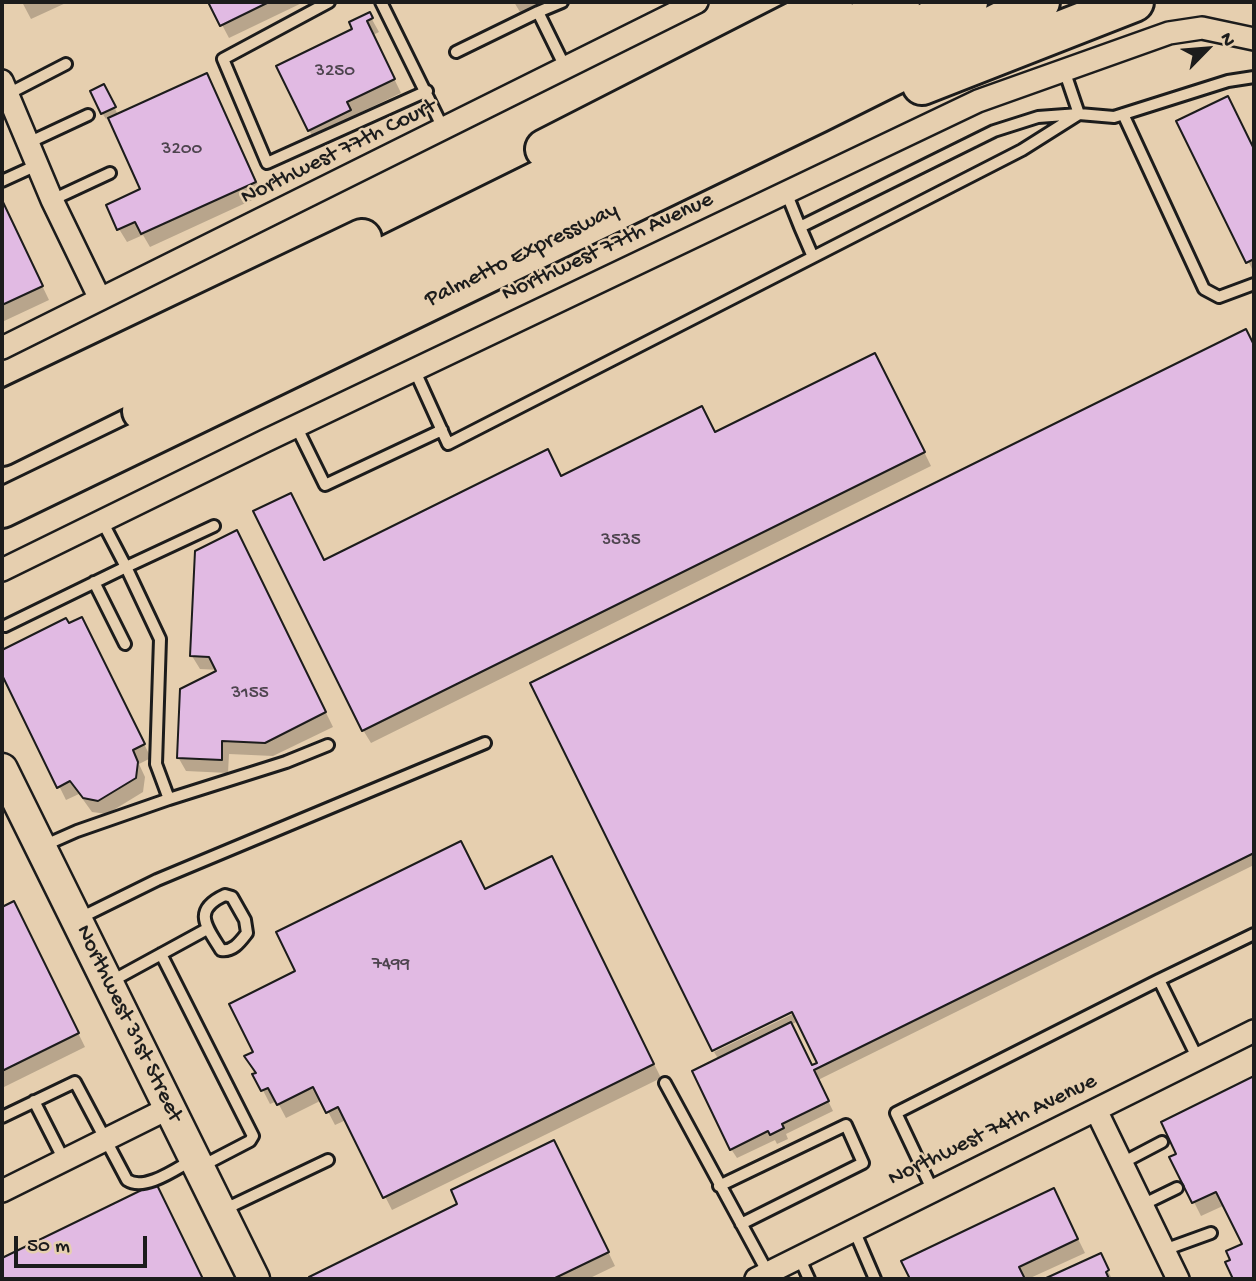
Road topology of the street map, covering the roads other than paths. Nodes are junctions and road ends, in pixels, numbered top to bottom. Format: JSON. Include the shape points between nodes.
{"nodes":[{"id":1,"x":329,"y":2,"type":"edge"},
{"id":2,"x":381,"y":2,"type":"edge"},
{"id":3,"x":562,"y":2,"type":"edge"},
{"id":4,"x":697,"y":2,"type":"edge"},
{"id":5,"x":833,"y":2,"type":"edge"},
{"id":6,"x":900,"y":2,"type":"edge"},
{"id":7,"x":968,"y":2,"type":"edge"},
{"id":8,"x":1040,"y":2,"type":"edge"},
{"id":9,"x":1134,"y":2,"type":"edge"},
{"id":10,"x":538,"y":12,"type":"junction"},
{"id":11,"x":790,"y":14,"type":"edge"},
{"id":12,"x":1254,"y":39,"type":"edge"},
{"id":13,"x":456,"y":52,"type":"dead end"},
{"id":14,"x":66,"y":64,"type":"dead end"},
{"id":15,"x":566,"y":69,"type":"junction"},
{"id":16,"x":1064,"y":70,"type":"junction"},
{"id":17,"x":1254,"y":77,"type":"edge"},
{"id":18,"x":427,"y":90,"type":"junction"},
{"id":19,"x":6,"y":97,"type":"edge"},
{"id":20,"x":818,"y":113,"type":"junction"},
{"id":21,"x":1079,"y":114,"type":"junction"},
{"id":22,"x":1123,"y":114,"type":"junction"},
{"id":23,"x":88,"y":115,"type":"dead end"},
{"id":24,"x":444,"y":130,"type":"junction"},
{"id":25,"x":28,"y":143,"type":"junction"},
{"id":26,"x":37,"y":165,"type":"junction"},
{"id":27,"x":110,"y":173,"type":"dead end"},
{"id":28,"x":2,"y":181,"type":"edge"},
{"id":29,"x":786,"y":192,"type":"junction"},
{"id":30,"x":52,"y":200,"type":"junction"},
{"id":31,"x":800,"y":227,"type":"junction"},
{"id":32,"x":813,"y":257,"type":"junction"},
{"id":33,"x":1254,"y":284,"type":"edge"},
{"id":34,"x":100,"y":299,"type":"junction"},
{"id":35,"x":2,"y":348,"type":"edge"},
{"id":36,"x":414,"y":369,"type":"junction"},
{"id":37,"x":2,"y":411,"type":"edge"},
{"id":38,"x":296,"y":426,"type":"junction"},
{"id":39,"x":442,"y":430,"type":"junction"},
{"id":40,"x":2,"y":446,"type":"edge"},
{"id":41,"x":2,"y":480,"type":"edge"},
{"id":42,"x":2,"y":508,"type":"edge"},
{"id":43,"x":102,"y":521,"type":"junction"},
{"id":44,"x":214,"y":526,"type":"dead end"},
{"id":45,"x":126,"y":567,"type":"junction"},
{"id":46,"x":2,"y":570,"type":"edge"},
{"id":47,"x":94,"y":582,"type":"junction"},
{"id":48,"x":5,"y":625,"type":"dead end"},
{"id":49,"x":125,"y":645,"type":"dead end"},
{"id":50,"x":485,"y":743,"type":"dead end"},
{"id":51,"x":328,"y":745,"type":"dead end"},
{"id":52,"x":2,"y":769,"type":"edge"},
{"id":53,"x":169,"y":799,"type":"junction"},
{"id":54,"x":40,"y":848,"type":"junction"},
{"id":55,"x":76,"y":920,"type":"junction"},
{"id":56,"x":207,"y":929,"type":"junction"},
{"id":57,"x":1254,"y":934,"type":"edge"},
{"id":58,"x":161,"y":954,"type":"junction"},
{"id":59,"x":1159,"y":980,"type":"junction"},
{"id":60,"x":107,"y":983,"type":"junction"},
{"id":61,"x":1254,"y":1031,"type":"edge"},
{"id":62,"x":1198,"y":1059,"type":"junction"},
{"id":63,"x":665,"y":1083,"type":"dead end"},
{"id":64,"x":34,"y":1101,"type":"junction"},
{"id":65,"x":169,"y":1108,"type":"junction"},
{"id":66,"x":1096,"y":1110,"type":"junction"},
{"id":67,"x":2,"y":1117,"type":"edge"},
{"id":68,"x":106,"y":1139,"type":"junction"},
{"id":69,"x":1162,"y":1142,"type":"dead end"},
{"id":70,"x":64,"y":1160,"type":"junction"},
{"id":71,"x":328,"y":1160,"type":"dead end"},
{"id":72,"x":196,"y":1163,"type":"junction"},
{"id":73,"x":1122,"y":1163,"type":"junction"},
{"id":74,"x":719,"y":1186,"type":"junction"},
{"id":75,"x":1177,"y":1188,"type":"dead end"},
{"id":76,"x":2,"y":1191,"type":"edge"},
{"id":77,"x":933,"y":1191,"type":"junction"},
{"id":78,"x":1142,"y":1205,"type":"junction"},
{"id":79,"x":220,"y":1212,"type":"junction"},
{"id":80,"x":741,"y":1224,"type":"junction"},
{"id":81,"x":854,"y":1230,"type":"junction"},
{"id":82,"x":1211,"y":1233,"type":"dead end"},
{"id":83,"x":1164,"y":1250,"type":"junction"},
{"id":84,"x":799,"y":1257,"type":"junction"},
{"id":85,"x":762,"y":1276,"type":"edge"},
{"id":86,"x":254,"y":1279,"type":"edge"},
{"id":87,"x":809,"y":1279,"type":"edge"},
{"id":88,"x":876,"y":1279,"type":"edge"},
{"id":89,"x":1178,"y":1279,"type":"edge"}],
"edges":[{"from":1,"to":18,"type":"lane","via":[[223,59],[267,163]]},
{"from":2,"to":18,"type":"lane"},
{"from":3,"to":10,"type":"lane"},
{"from":4,"to":15,"type":"street","name":"Northwest 77th Court"},
{"from":5,"to":11,"type":"highway"},
{"from":6,"to":40,"type":"highway"},
{"from":7,"to":41,"type":"highway"},
{"from":8,"to":20,"type":"highway","name":"Palmetto Expressway"},
{"from":9,"to":20,"type":"highway","via":[[931,83]]},
{"from":10,"to":13,"type":"lane"},
{"from":10,"to":15,"type":"lane"},
{"from":11,"to":37,"type":"highway","via":[[509,168]]},
{"from":12,"to":16,"type":"street","name":"Northwest 77th Avenue","via":[[1202,27],[1168,33]]},
{"from":14,"to":19,"type":"lane"},
{"from":15,"to":24,"type":"street","name":"Northwest 77th Court"},
{"from":16,"to":21,"type":"lane"},
{"from":16,"to":29,"type":"street","name":"Northwest 77th Avenue","via":[[978,101]]},
{"from":17,"to":22,"type":"lane"},
{"from":18,"to":24,"type":"lane"},
{"from":19,"to":25,"type":"street"},
{"from":20,"to":42,"type":"highway","name":"Palmetto Expressway"},
{"from":21,"to":22,"type":"lane"},
{"from":21,"to":31,"type":"lane","via":[[1038,117],[994,131]]},
{"from":21,"to":32,"type":"lane","via":[[1022,150]]},
{"from":22,"to":33,"type":"lane","via":[[1204,289],[1219,297]]},
{"from":23,"to":25,"type":"lane"},
{"from":24,"to":34,"type":"street","name":"Northwest 77th Court"},
{"from":25,"to":26,"type":"street"},
{"from":26,"to":28,"type":"lane"},
{"from":26,"to":30,"type":"street"},
{"from":27,"to":30,"type":"lane"},
{"from":29,"to":31,"type":"lane"},
{"from":29,"to":36,"type":"street","name":"Northwest 77th Avenue"},
{"from":30,"to":34,"type":"street"},
{"from":31,"to":32,"type":"lane"},
{"from":32,"to":39,"type":"lane","via":[[448,444]]},
{"from":34,"to":35,"type":"street","name":"Northwest 77th Court"},
{"from":36,"to":38,"type":"street","name":"Northwest 77th Avenue"},
{"from":36,"to":39,"type":"lane"},
{"from":38,"to":39,"type":"lane","via":[[325,485]]},
{"from":38,"to":43,"type":"street","name":"Northwest 77th Avenue"},
{"from":43,"to":45,"type":"lane"},
{"from":43,"to":46,"type":"street","name":"Northwest 77th Avenue"},
{"from":44,"to":45,"type":"lane"},
{"from":45,"to":47,"type":"lane"},
{"from":45,"to":53,"type":"lane","via":[[160,639],[156,764]]},
{"from":47,"to":48,"type":"lane"},
{"from":47,"to":49,"type":"lane"},
{"from":50,"to":55,"type":"lane","via":[[157,880]]},
{"from":51,"to":53,"type":"lane"},
{"from":52,"to":54,"type":"street","name":"Northwest 31st Street"},
{"from":53,"to":54,"type":"lane"},
{"from":54,"to":55,"type":"street","name":"Northwest 31st Street"},
{"from":55,"to":60,"type":"street","name":"Northwest 31st Street"},
{"from":56,"to":56,"type":"lane","via":[[221,950],[238,944],[247,933],[246,920],[232,897],[225,895],[208,903],[204,911]]},
{"from":56,"to":58,"type":"lane"},
{"from":57,"to":59,"type":"lane"},
{"from":58,"to":60,"type":"lane"},
{"from":58,"to":72,"type":"lane","via":[[253,1136]]},
{"from":59,"to":62,"type":"lane"},
{"from":59,"to":77,"type":"lane","via":[[896,1113]]},
{"from":60,"to":65,"type":"street","name":"Northwest 31st Street"},
{"from":61,"to":62,"type":"street","name":"Northwest 74th Avenue"},
{"from":62,"to":66,"type":"street","name":"Northwest 74th Avenue"},
{"from":63,"to":74,"type":"lane"},
{"from":64,"to":67,"type":"lane"},
{"from":64,"to":68,"type":"lane","via":[[75,1082]]},
{"from":64,"to":70,"type":"lane"},
{"from":65,"to":68,"type":"street"},
{"from":65,"to":72,"type":"street","name":"Northwest 31st Street"},
{"from":66,"to":73,"type":"street"},
{"from":66,"to":77,"type":"street","name":"Northwest 74th Avenue"},
{"from":68,"to":70,"type":"street"},
{"from":68,"to":72,"type":"lane","via":[[132,1184]]},
{"from":69,"to":73,"type":"lane"},
{"from":70,"to":76,"type":"street"},
{"from":71,"to":79,"type":"lane"},
{"from":72,"to":79,"type":"street","name":"Northwest 31st Street"},
{"from":73,"to":78,"type":"street"},
{"from":74,"to":80,"type":"lane"},
{"from":74,"to":80,"type":"lane","via":[[846,1125],[863,1163]]},
{"from":75,"to":78,"type":"lane"},
{"from":77,"to":81,"type":"street","name":"Northwest 74th Avenue"},
{"from":78,"to":83,"type":"street"},
{"from":79,"to":86,"type":"street","name":"Northwest 31st Street"},
{"from":80,"to":85,"type":"lane"},
{"from":81,"to":84,"type":"street","name":"Northwest 74th Avenue"},
{"from":81,"to":88,"type":"lane"},
{"from":82,"to":83,"type":"lane"},
{"from":83,"to":89,"type":"street"},
{"from":84,"to":85,"type":"street","name":"Northwest 74th Avenue"},
{"from":84,"to":87,"type":"lane"}]}
